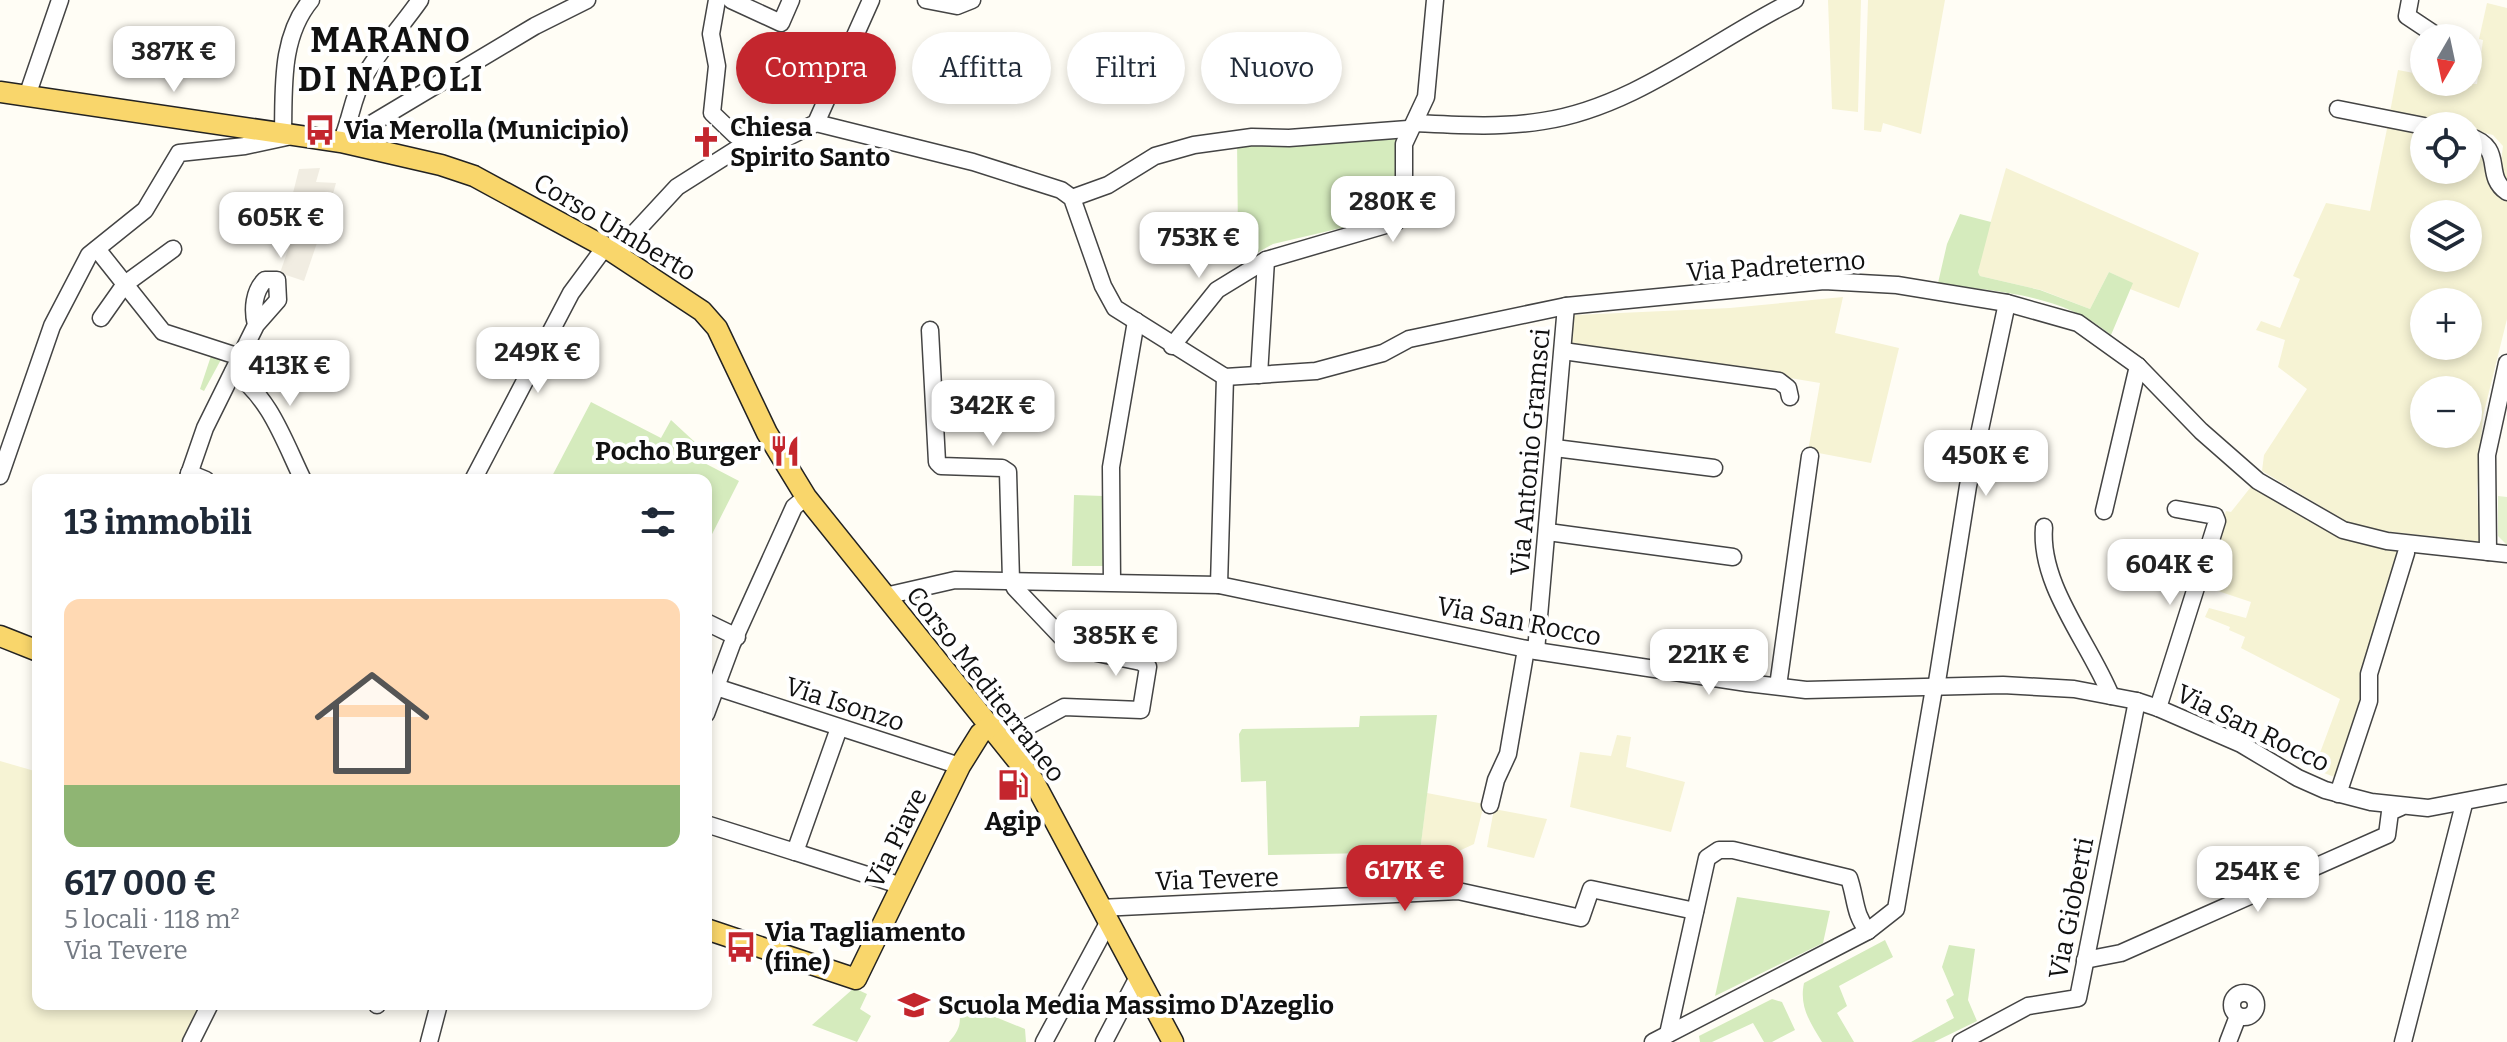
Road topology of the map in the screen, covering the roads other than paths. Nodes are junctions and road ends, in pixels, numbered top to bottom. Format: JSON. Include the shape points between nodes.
{"nodes":[{"id":1,"x":60,"y":0,"type":"edge"},
{"id":2,"x":311,"y":0,"type":"edge"},
{"id":3,"x":420,"y":0,"type":"edge"},
{"id":4,"x":587,"y":0,"type":"edge"},
{"id":5,"x":717,"y":0,"type":"edge"},
{"id":6,"x":731,"y":0,"type":"edge"},
{"id":7,"x":791,"y":0,"type":"edge"},
{"id":8,"x":871,"y":0,"type":"edge"},
{"id":9,"x":926,"y":0,"type":"edge"},
{"id":10,"x":972,"y":0,"type":"edge"},
{"id":11,"x":1435,"y":0,"type":"edge"},
{"id":12,"x":1795,"y":0,"type":"edge"},
{"id":13,"x":2410,"y":0,"type":"edge"},
{"id":14,"x":2419,"y":24,"type":"edge"},
{"id":15,"x":0,"y":92,"type":"edge"},
{"id":16,"x":27,"y":96,"type":"junction"},
{"id":17,"x":2338,"y":109,"type":"dead end"},
{"id":18,"x":816,"y":123,"type":"junction"},
{"id":19,"x":2410,"y":123,"type":"edge"},
{"id":20,"x":1412,"y":126,"type":"junction"},
{"id":21,"x":289,"y":134,"type":"junction"},
{"id":22,"x":341,"y":142,"type":"junction"},
{"id":23,"x":2482,"y":142,"type":"edge"},
{"id":24,"x":755,"y":144,"type":"junction"},
{"id":25,"x":2507,"y":192,"type":"edge"},
{"id":26,"x":1072,"y":198,"type":"junction"},
{"id":27,"x":97,"y":249,"type":"junction"},
{"id":28,"x":173,"y":249,"type":"dead end"},
{"id":29,"x":612,"y":252,"type":"junction"},
{"id":30,"x":1266,"y":260,"type":"junction"},
{"id":31,"x":125,"y":284,"type":"junction"},
{"id":32,"x":2007,"y":303,"type":"junction"},
{"id":33,"x":1566,"y":306,"type":"junction"},
{"id":34,"x":101,"y":318,"type":"dead end"},
{"id":35,"x":1136,"y":321,"type":"junction"},
{"id":36,"x":256,"y":325,"type":"dead end"},
{"id":37,"x":930,"y":330,"type":"dead end"},
{"id":38,"x":1172,"y":346,"type":"junction"},
{"id":39,"x":1563,"y":351,"type":"junction"},
{"id":40,"x":2507,"y":363,"type":"edge"},
{"id":41,"x":237,"y":365,"type":"junction"},
{"id":42,"x":2138,"y":366,"type":"junction"},
{"id":43,"x":1259,"y":375,"type":"junction"},
{"id":44,"x":1225,"y":377,"type":"junction"},
{"id":45,"x":1790,"y":397,"type":"dead end"},
{"id":46,"x":1555,"y":448,"type":"junction"},
{"id":47,"x":1810,"y":456,"type":"dead end"},
{"id":48,"x":1714,"y":468,"type":"dead end"},
{"id":49,"x":189,"y":474,"type":"edge"},
{"id":50,"x":300,"y":474,"type":"edge"},
{"id":51,"x":476,"y":474,"type":"edge"},
{"id":52,"x":0,"y":476,"type":"edge"},
{"id":53,"x":806,"y":497,"type":"junction"},
{"id":54,"x":2176,"y":509,"type":"dead end"},
{"id":55,"x":2104,"y":511,"type":"dead end"},
{"id":56,"x":2044,"y":527,"type":"dead end"},
{"id":57,"x":1548,"y":532,"type":"junction"},
{"id":58,"x":2488,"y":552,"type":"junction"},
{"id":59,"x":2406,"y":553,"type":"dead end"},
{"id":60,"x":2507,"y":554,"type":"edge"},
{"id":61,"x":1733,"y":557,"type":"dead end"},
{"id":62,"x":1011,"y":580,"type":"junction"},
{"id":63,"x":1112,"y":582,"type":"junction"},
{"id":64,"x":1219,"y":585,"type":"junction"},
{"id":65,"x":885,"y":596,"type":"junction"},
{"id":66,"x":712,"y":625,"type":"edge"},
{"id":67,"x":0,"y":636,"type":"edge"},
{"id":68,"x":737,"y":637,"type":"junction"},
{"id":69,"x":32,"y":649,"type":"edge"},
{"id":70,"x":1531,"y":650,"type":"junction"},
{"id":71,"x":1778,"y":686,"type":"junction"},
{"id":72,"x":716,"y":687,"type":"junction"},
{"id":73,"x":1935,"y":688,"type":"junction"},
{"id":74,"x":2111,"y":696,"type":"junction"},
{"id":75,"x":712,"y":698,"type":"edge"},
{"id":76,"x":2137,"y":701,"type":"junction"},
{"id":77,"x":2158,"y":708,"type":"junction"},
{"id":78,"x":839,"y":728,"type":"junction"},
{"id":79,"x":997,"y":732,"type":"junction"},
{"id":80,"x":960,"y":766,"type":"junction"},
{"id":81,"x":2507,"y":793,"type":"edge"},
{"id":82,"x":2338,"y":794,"type":"junction"},
{"id":83,"x":2464,"y":804,"type":"junction"},
{"id":84,"x":1490,"y":805,"type":"dead end"},
{"id":85,"x":2401,"y":807,"type":"junction"},
{"id":86,"x":712,"y":826,"type":"edge"},
{"id":87,"x":795,"y":852,"type":"junction"},
{"id":88,"x":902,"y":886,"type":"junction"},
{"id":89,"x":1695,"y":911,"type":"junction"},
{"id":90,"x":1104,"y":916,"type":"junction"},
{"id":91,"x":712,"y":931,"type":"edge"},
{"id":92,"x":1868,"y":931,"type":"junction"},
{"id":93,"x":2085,"y":960,"type":"junction"},
{"id":94,"x":1138,"y":977,"type":"junction"},
{"id":95,"x":207,"y":1010,"type":"edge"},
{"id":96,"x":437,"y":1010,"type":"edge"},
{"id":97,"x":2238,"y":1016,"type":"dead end"},
{"id":98,"x":1660,"y":1038,"type":"edge"},
{"id":99,"x":191,"y":1042,"type":"edge"},
{"id":100,"x":429,"y":1042,"type":"edge"},
{"id":101,"x":1044,"y":1042,"type":"edge"},
{"id":102,"x":1104,"y":1042,"type":"edge"},
{"id":103,"x":1173,"y":1042,"type":"edge"},
{"id":104,"x":1961,"y":1042,"type":"edge"},
{"id":105,"x":2228,"y":1042,"type":"edge"},
{"id":106,"x":2403,"y":1042,"type":"edge"}],
"edges":[{"from":1,"to":16,"type":"street"},
{"from":2,"to":21,"type":"street","via":[[297,15],[282,87]]},
{"from":3,"to":22,"type":"street","via":[[365,74]]},
{"from":4,"to":22,"type":"street"},
{"from":5,"to":24,"type":"street","via":[[711,34],[717,66],[712,113],[735,135]]},
{"from":6,"to":7,"type":"street","via":[[781,23]]},
{"from":8,"to":18,"type":"street"},
{"from":9,"to":10,"type":"street","via":[[957,6]]},
{"from":11,"to":20,"type":"street","via":[[1426,97]]},
{"from":12,"to":20,"type":"street","via":[[1665,75],[1575,114],[1543,121]]},
{"from":13,"to":14,"type":"street","via":[[2407,16]]},
{"from":15,"to":16,"type":"main road","name":"Corso Umberto"},
{"from":16,"to":21,"type":"main road","name":"Corso Umberto"},
{"from":17,"to":19,"type":"street"},
{"from":18,"to":24,"type":"street","via":[[782,140]]},
{"from":18,"to":26,"type":"street","via":[[973,162]]},
{"from":20,"to":26,"type":"street","via":[[1194,145],[1155,156],[1108,185]]},
{"from":20,"to":30,"type":"street","via":[[1404,144],[1404,203],[1396,222]]},
{"from":21,"to":22,"type":"main road","name":"Corso Umberto"},
{"from":21,"to":27,"type":"street","via":[[245,146],[179,153],[145,210]]},
{"from":22,"to":29,"type":"main road","name":"Corso Umberto","via":[[474,176]]},
{"from":23,"to":25,"type":"street","via":[[2498,156],[2497,179]]},
{"from":24,"to":29,"type":"street","via":[[740,147],[677,187]]},
{"from":26,"to":35,"type":"street","via":[[1103,286],[1115,308]]},
{"from":27,"to":31,"type":"street"},
{"from":27,"to":52,"type":"street","via":[[52,326]]},
{"from":28,"to":31,"type":"street"},
{"from":29,"to":51,"type":"street","via":[[571,293]]},
{"from":29,"to":53,"type":"main road","name":"Corso Umberto","via":[[677,291],[717,328],[767,433]]},
{"from":30,"to":38,"type":"street","via":[[1217,290]]},
{"from":30,"to":43,"type":"street"},
{"from":31,"to":34,"type":"street"},
{"from":31,"to":41,"type":"street","via":[[163,332]]},
{"from":32,"to":33,"type":"street","name":"Via Padreterno","via":[[1840,280]]},
{"from":32,"to":42,"type":"street","name":"Via Padreterno","via":[[2078,323]]},
{"from":32,"to":73,"type":"street","via":[[1968,486]]},
{"from":33,"to":39,"type":"street","name":"Via Antonio Gramsci"},
{"from":33,"to":43,"type":"street","name":"Via Padreterno","via":[[1409,339],[1383,353],[1326,369]]},
{"from":35,"to":38,"type":"street"},
{"from":35,"to":63,"type":"street","via":[[1111,467]]},
{"from":36,"to":41,"type":"street"},
{"from":37,"to":62,"type":"street","via":[[937,462],[1008,472]]},
{"from":38,"to":44,"type":"street"},
{"from":39,"to":45,"type":"street","via":[[1779,381]]},
{"from":39,"to":46,"type":"street","name":"Via Antonio Gramsci"},
{"from":40,"to":58,"type":"street","via":[[2487,455]]},
{"from":41,"to":49,"type":"street"},
{"from":41,"to":50,"type":"street","via":[[269,409]]},
{"from":42,"to":55,"type":"street"},
{"from":42,"to":58,"type":"street","name":"Via Padreterno","via":[[2258,481],[2326,522],[2387,541]]},
{"from":43,"to":44,"type":"street","name":"Via Padreterno"},
{"from":44,"to":64,"type":"street"},
{"from":46,"to":48,"type":"street"},
{"from":46,"to":57,"type":"street","name":"Via Antonio Gramsci"},
{"from":47,"to":71,"type":"street"},
{"from":53,"to":65,"type":"main road","name":"Corso Mediterraneo"},
{"from":53,"to":68,"type":"street","via":[[794,507]]},
{"from":54,"to":77,"type":"street","via":[[2215,516],[2217,521]]},
{"from":56,"to":74,"type":"street","via":[[2043,552],[2054,588]]},
{"from":57,"to":61,"type":"street"},
{"from":57,"to":70,"type":"street","name":"Via Antonio Gramsci"},
{"from":58,"to":60,"type":"street","name":"Via Padreterno"},
{"from":59,"to":82,"type":"street","via":[[2369,674],[2369,701]]},
{"from":62,"to":63,"type":"street","name":"Via San Rocco"},
{"from":62,"to":65,"type":"street","name":"Via San Rocco","via":[[955,580]]},
{"from":62,"to":79,"type":"street","via":[[1031,609],[1072,648],[1148,667],[1141,710],[1064,707]]},
{"from":63,"to":64,"type":"street","name":"Via San Rocco"},
{"from":64,"to":70,"type":"street","name":"Via San Rocco"},
{"from":65,"to":79,"type":"main road","name":"Corso Mediterraneo"},
{"from":66,"to":68,"type":"street"},
{"from":67,"to":69,"type":"main road"},
{"from":68,"to":72,"type":"street"},
{"from":70,"to":71,"type":"street","name":"Via San Rocco"},
{"from":70,"to":84,"type":"street","name":"Via Antonio Gramsci","via":[[1508,754]]},
{"from":71,"to":73,"type":"street","name":"Via San Rocco"},
{"from":72,"to":75,"type":"street"},
{"from":72,"to":78,"type":"street","name":"Via Isonzo"},
{"from":73,"to":74,"type":"street","name":"Via San Rocco","via":[[2003,685]]},
{"from":73,"to":92,"type":"street","via":[[1901,892],[1896,909]]},
{"from":74,"to":76,"type":"street","name":"Via San Rocco"},
{"from":76,"to":77,"type":"street","name":"Via San Rocco"},
{"from":76,"to":93,"type":"street","name":"Via Gioberti"},
{"from":77,"to":82,"type":"street","name":"Via San Rocco"},
{"from":78,"to":80,"type":"street","name":"Via Isonzo"},
{"from":78,"to":87,"type":"street"},
{"from":79,"to":80,"type":"main road","name":"Via Piave","via":[[980,734]]},
{"from":79,"to":90,"type":"main road","name":"Corso Mediterraneo","via":[[1033,780]]},
{"from":80,"to":88,"type":"main road","name":"Via Piave"},
{"from":81,"to":83,"type":"street","name":"Via San Rocco"},
{"from":82,"to":85,"type":"street","name":"Via San Rocco"},
{"from":83,"to":85,"type":"street","name":"Via San Rocco"},
{"from":83,"to":106,"type":"street"},
{"from":85,"to":93,"type":"street","via":[[2390,812],[2387,835],[2121,953]]},
{"from":86,"to":87,"type":"street"},
{"from":87,"to":88,"type":"street"},
{"from":88,"to":91,"type":"main road","name":"Via Piave","via":[[856,979]]},
{"from":89,"to":90,"type":"street","name":"Via Tevere","via":[[1591,889],[1581,918],[1458,891]]},
{"from":89,"to":92,"type":"street","via":[[1707,858],[1719,850],[1733,850],[1849,878],[1857,919]]},
{"from":89,"to":98,"type":"street"},
{"from":90,"to":94,"type":"main road","name":"Corso Mediterraneo"},
{"from":90,"to":101,"type":"street"},
{"from":92,"to":98,"type":"street"},
{"from":93,"to":104,"type":"street","name":"Via Gioberti","via":[[2078,998],[2028,1006]]},
{"from":94,"to":102,"type":"street"},
{"from":94,"to":103,"type":"main road","name":"Corso Mediterraneo"},
{"from":95,"to":99,"type":"street"},
{"from":96,"to":100,"type":"street"},
{"from":97,"to":105,"type":"street"}]}
